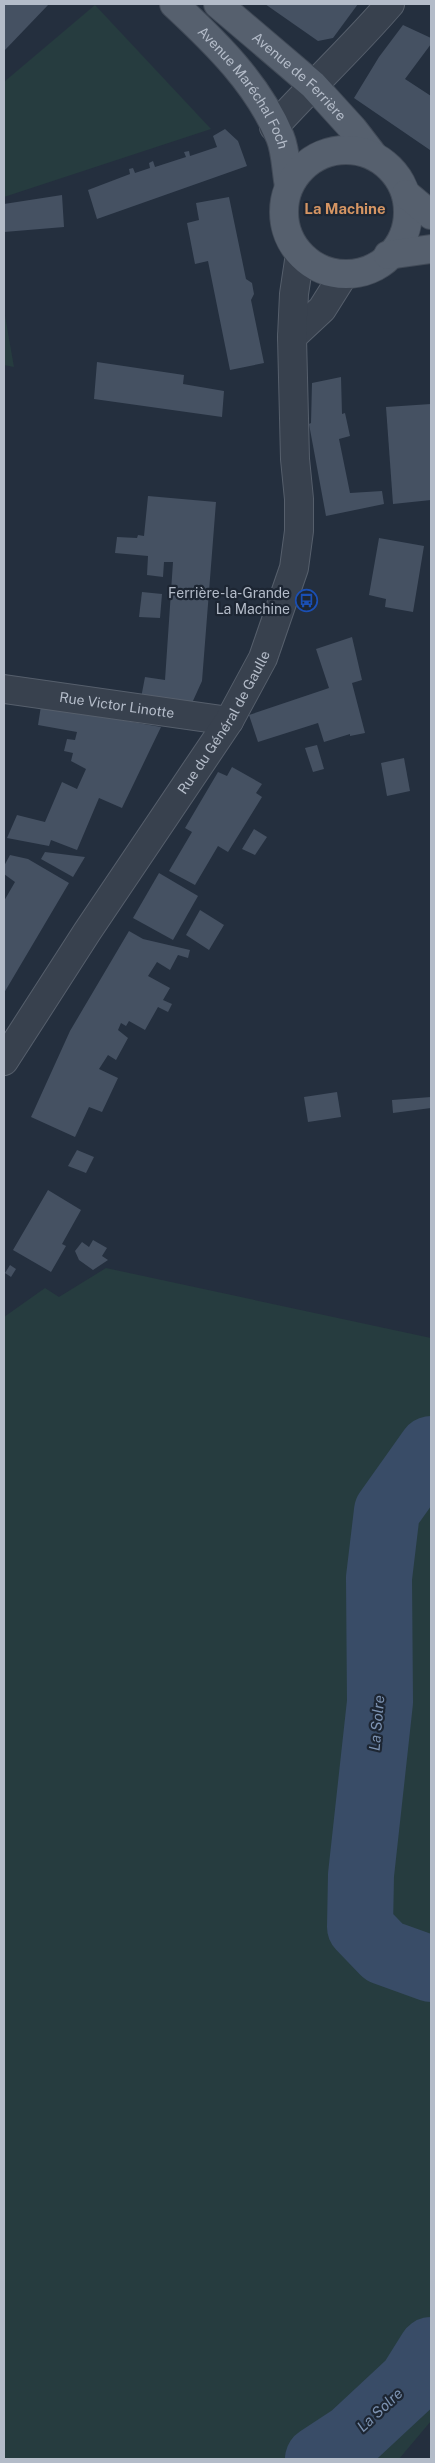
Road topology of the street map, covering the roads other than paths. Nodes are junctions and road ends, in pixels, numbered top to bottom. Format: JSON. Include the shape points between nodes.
{"nodes":[{"id":1,"x":174,"y":4,"type":"edge"},
{"id":2,"x":218,"y":4,"type":"edge"},
{"id":3,"x":390,"y":4,"type":"edge"},
{"id":4,"x":312,"y":85,"type":"junction"},
{"id":5,"x":274,"y":127,"type":"junction"},
{"id":6,"x":373,"y":156,"type":"junction"},
{"id":7,"x":289,"y":186,"type":"junction"},
{"id":8,"x":406,"y":194,"type":"junction"},
{"id":9,"x":431,"y":216,"type":"edge"},
{"id":10,"x":431,"y":249,"type":"edge"},
{"id":11,"x":300,"y":254,"type":"junction"},
{"id":12,"x":388,"y":255,"type":"junction"},
{"id":13,"x":344,"y":274,"type":"junction"},
{"id":14,"x":292,"y":336,"type":"junction"},
{"id":15,"x":4,"y":689,"type":"edge"},
{"id":16,"x":229,"y":721,"type":"junction"},
{"id":17,"x":4,"y":1061,"type":"edge"}],
"edges":[{"from":1,"to":5,"type":"main road","name":"Avenue Maréchal Foch","via":[[216,43],[250,84]]},
{"from":2,"to":4,"type":"main road","name":"Avenue de Ferrière"},
{"from":3,"to":4,"type":"street","via":[[357,42]]},
{"from":4,"to":5,"type":"street"},
{"from":4,"to":6,"type":"main road","name":"Avenue de Ferrière","via":[[353,128]]},
{"from":5,"to":7,"type":"main road","name":"Avenue Maréchal Foch","via":[[280,138]]},
{"from":6,"to":7,"type":"main road","via":[[354,150],[315,157],[299,170]]},
{"from":6,"to":8,"type":"main road","via":[[387,165]]},
{"from":7,"to":11,"type":"main road","via":[[284,222],[290,240]]},
{"from":8,"to":9,"type":"main road"},
{"from":8,"to":12,"type":"main road","via":[[406,228],[399,244]]},
{"from":10,"to":12,"type":"main road"},
{"from":11,"to":13,"type":"main road","via":[[328,271]]},
{"from":11,"to":14,"type":"street","name":"Rue du Général de Gaulle"},
{"from":12,"to":13,"type":"main road","via":[[376,266]]},
{"from":13,"to":14,"type":"street","via":[[322,308]]},
{"from":14,"to":16,"type":"street","name":"Rue du Général de Gaulle","via":[[295,459],[300,499],[294,568],[263,658]]},
{"from":15,"to":16,"type":"street","name":"Rue Victor Linotte"},
{"from":16,"to":17,"type":"street","name":"Rue du Général de Gaulle"}]}
